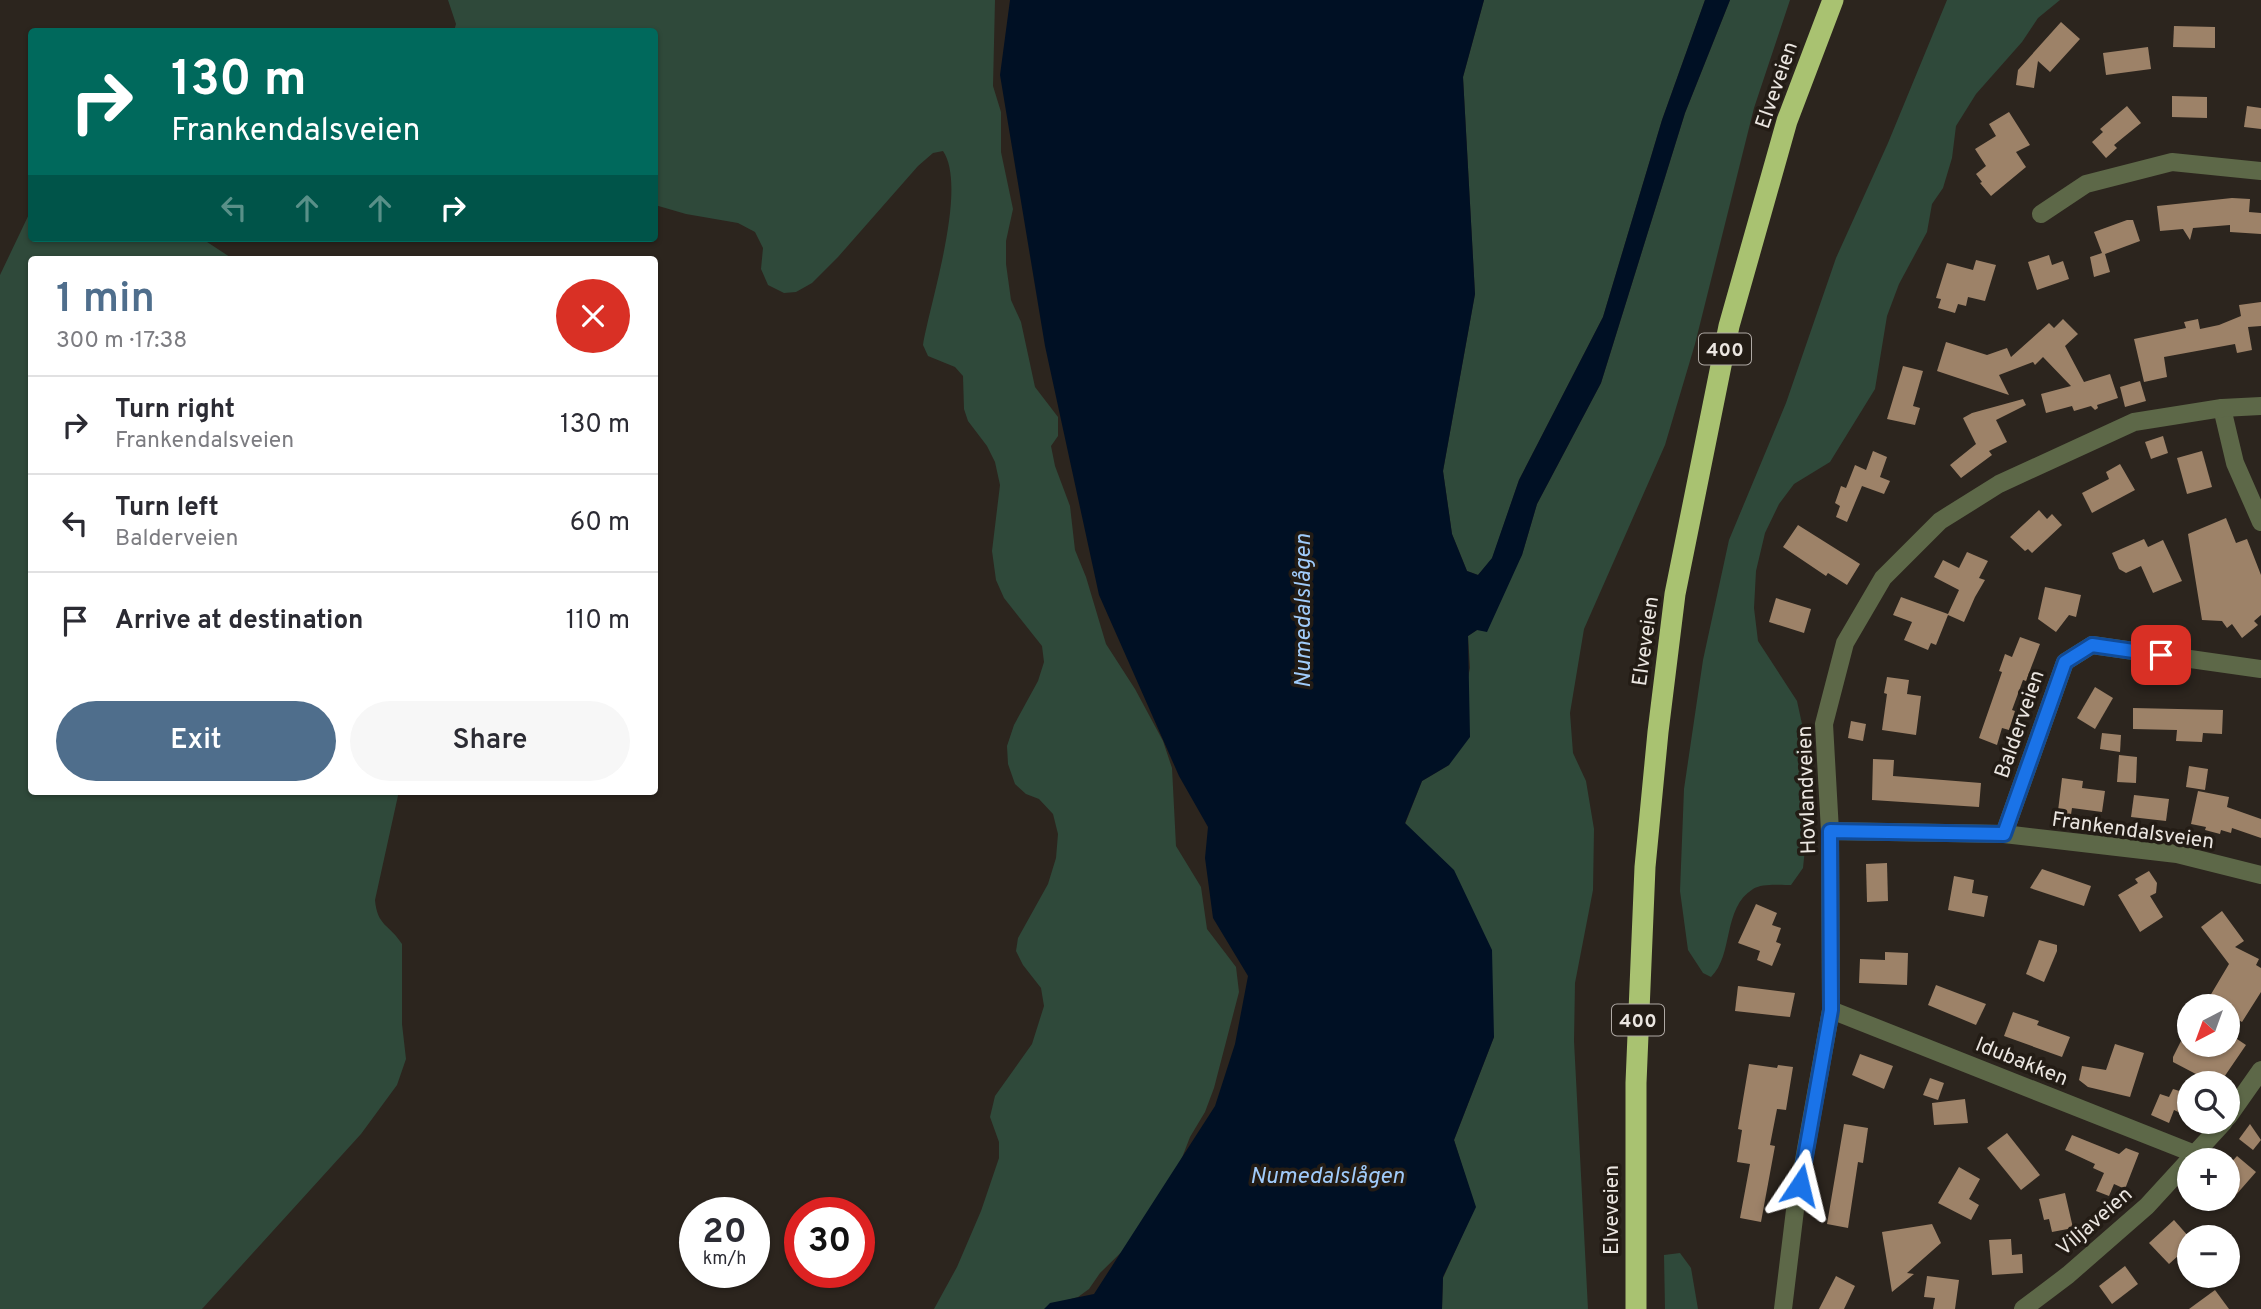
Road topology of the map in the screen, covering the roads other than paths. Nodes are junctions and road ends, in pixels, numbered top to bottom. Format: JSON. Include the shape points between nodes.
{"nodes":[{"id":1,"x":1833,"y":0,"type":"edge"},
{"id":2,"x":2261,"y":171,"type":"edge"},
{"id":3,"x":2041,"y":214,"type":"dead end"},
{"id":4,"x":2261,"y":406,"type":"edge"},
{"id":5,"x":2222,"y":408,"type":"junction"},
{"id":6,"x":2261,"y":522,"type":"edge"},
{"id":7,"x":2261,"y":669,"type":"edge"},
{"id":8,"x":1830,"y":831,"type":"junction"},
{"id":9,"x":2004,"y":834,"type":"junction"},
{"id":10,"x":2261,"y":875,"type":"edge"},
{"id":11,"x":1831,"y":1010,"type":"junction"},
{"id":12,"x":2261,"y":1070,"type":"edge"},
{"id":13,"x":2240,"y":1100,"type":"edge"},
{"id":14,"x":2213,"y":1134,"type":"edge"},
{"id":15,"x":2180,"y":1148,"type":"edge"},
{"id":16,"x":2200,"y":1148,"type":"edge"},
{"id":17,"x":2177,"y":1174,"type":"edge"},
{"id":18,"x":1636,"y":1309,"type":"edge"},
{"id":19,"x":1783,"y":1309,"type":"edge"},
{"id":20,"x":2023,"y":1309,"type":"edge"}],
"edges":[{"from":1,"to":18,"type":"highway","name":"Elveveien","number":"400","via":[[1787,121],[1729,326],[1675,594],[1645,867],[1636,1083]]},
{"from":2,"to":3,"type":"street","via":[[2172,162],[2087,184]]},
{"from":4,"to":5,"type":"street","name":"Hovlandveien"},
{"from":5,"to":6,"type":"street","via":[[2235,463]]},
{"from":5,"to":8,"type":"street","name":"Hovlandveien","via":[[2134,422],[1999,484],[1940,521],[1883,578],[1845,643],[1824,724]]},
{"from":7,"to":9,"type":"street","name":"Balderveien","via":[[2092,645],[2074,656],[2065,662]]},
{"from":8,"to":9,"type":"street","name":"Frankendalsveien"},
{"from":8,"to":11,"type":"street","name":"Hovlandveien"},
{"from":9,"to":10,"type":"street","name":"Frankendalsveien","via":[[2177,854]]},
{"from":11,"to":15,"type":"street","name":"Idubakken"},
{"from":11,"to":19,"type":"street","name":"Hovlandveien","via":[[1795,1210]]},
{"from":12,"to":13,"type":"street"},
{"from":14,"to":16,"type":"street","name":"Viljaveien"},
{"from":17,"to":20,"type":"street","name":"Viljaveien","via":[[2147,1206]]}]}
